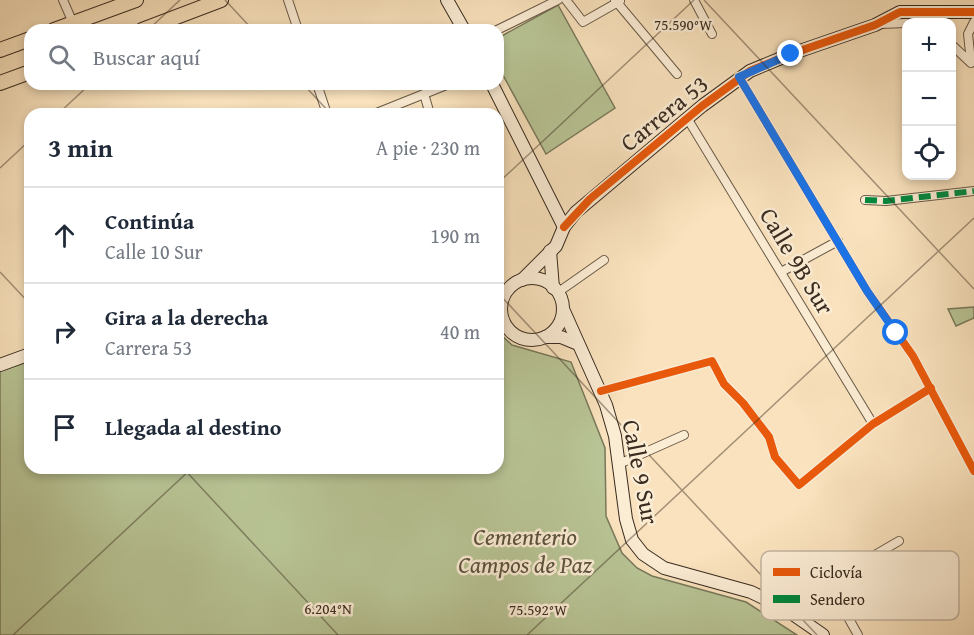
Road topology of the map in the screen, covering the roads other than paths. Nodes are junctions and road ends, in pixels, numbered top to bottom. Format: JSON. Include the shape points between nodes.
{"nodes":[{"id":1,"x":63,"y":0,"type":"edge"},
{"id":2,"x":136,"y":0,"type":"edge"},
{"id":3,"x":221,"y":0,"type":"edge"},
{"id":4,"x":288,"y":0,"type":"edge"},
{"id":5,"x":447,"y":0,"type":"edge"},
{"id":6,"x":558,"y":0,"type":"edge"},
{"id":7,"x":566,"y":0,"type":"edge"},
{"id":8,"x":694,"y":0,"type":"edge"},
{"id":9,"x":618,"y":1,"type":"edge"},
{"id":10,"x":974,"y":12,"type":"edge"},
{"id":11,"x":974,"y":22,"type":"edge"},
{"id":12,"x":73,"y":23,"type":"joint"},
{"id":13,"x":902,"y":23,"type":"edge"},
{"id":14,"x":157,"y":24,"type":"edge"},
{"id":15,"x":296,"y":24,"type":"edge"},
{"id":16,"x":461,"y":24,"type":"edge"},
{"id":17,"x":875,"y":25,"type":"junction"},
{"id":18,"x":504,"y":27,"type":"edge"},
{"id":19,"x":712,"y":34,"type":"dead end"},
{"id":20,"x":24,"y":41,"type":"edge"},
{"id":21,"x":2,"y":49,"type":"edge"},
{"id":22,"x":956,"y":50,"type":"edge"},
{"id":23,"x":972,"y":64,"type":"edge"},
{"id":24,"x":24,"y":74,"type":"edge"},
{"id":25,"x":677,"y":74,"type":"dead end"},
{"id":26,"x":739,"y":77,"type":"junction"},
{"id":27,"x":0,"y":83,"type":"edge"},
{"id":28,"x":319,"y":90,"type":"edge"},
{"id":29,"x":434,"y":90,"type":"edge"},
{"id":30,"x":495,"y":90,"type":"edge"},
{"id":31,"x":424,"y":94,"type":"junction"},
{"id":32,"x":325,"y":108,"type":"edge"},
{"id":33,"x":389,"y":108,"type":"edge"},
{"id":34,"x":428,"y":108,"type":"edge"},
{"id":35,"x":687,"y":118,"type":"junction"},
{"id":36,"x":974,"y":191,"type":"edge"},
{"id":37,"x":865,"y":200,"type":"dead end"},
{"id":38,"x":564,"y":227,"type":"junction"},
{"id":39,"x":838,"y":242,"type":"junction"},
{"id":40,"x":550,"y":251,"type":"junction"},
{"id":41,"x":604,"y":260,"type":"dead end"},
{"id":42,"x":781,"y":272,"type":"junction"},
{"id":43,"x":522,"y":280,"type":"junction"},
{"id":44,"x":555,"y":290,"type":"junction"},
{"id":45,"x":504,"y":297,"type":"edge"},
{"id":46,"x":563,"y":309,"type":"junction"},
{"id":47,"x":504,"y":323,"type":"edge"},
{"id":48,"x":545,"y":337,"type":"junction"},
{"id":49,"x":578,"y":344,"type":"junction"},
{"id":50,"x":24,"y":356,"type":"edge"},
{"id":51,"x":0,"y":365,"type":"edge"},
{"id":52,"x":931,"y":388,"type":"junction"},
{"id":53,"x":601,"y":391,"type":"junction"},
{"id":54,"x":873,"y":424,"type":"junction"},
{"id":55,"x":684,"y":435,"type":"dead end"},
{"id":56,"x":619,"y":464,"type":"junction"},
{"id":57,"x":974,"y":471,"type":"edge"},
{"id":58,"x":899,"y":541,"type":"dead end"},
{"id":59,"x":883,"y":551,"type":"edge"},
{"id":60,"x":761,"y":597,"type":"edge"},
{"id":61,"x":802,"y":620,"type":"edge"},
{"id":62,"x":850,"y":620,"type":"edge"},
{"id":63,"x":823,"y":635,"type":"edge"},
{"id":64,"x":858,"y":635,"type":"edge"}],
"edges":[{"from":1,"to":12,"type":"street"},
{"from":2,"to":12,"type":"main road"},
{"from":3,"to":14,"type":"main road"},
{"from":4,"to":15,"type":"street"},
{"from":5,"to":16,"type":"main road"},
{"from":6,"to":18,"type":"street"},
{"from":7,"to":9,"type":"street","via":[[583,22]]},
{"from":8,"to":19,"type":"street"},
{"from":9,"to":25,"type":"street"},
{"from":10,"to":17,"type":"main road","name":"Carrera 53","via":[[900,12]]},
{"from":11,"to":23,"type":"street","via":[[968,34]]},
{"from":13,"to":17,"type":"street"},
{"from":17,"to":26,"type":"main road","name":"Carrera 53"},
{"from":20,"to":21,"type":"main road"},
{"from":22,"to":23,"type":"street"},
{"from":24,"to":27,"type":"main road"},
{"from":26,"to":35,"type":"main road","name":"Carrera 53"},
{"from":26,"to":39,"type":"street"},
{"from":28,"to":32,"type":"street"},
{"from":29,"to":31,"type":"street"},
{"from":30,"to":38,"type":"main road"},
{"from":31,"to":33,"type":"street"},
{"from":31,"to":34,"type":"street"},
{"from":35,"to":38,"type":"main road","name":"Carrera 53","via":[[590,199]]},
{"from":35,"to":42,"type":"street","name":"Calle 9B Sur"},
{"from":36,"to":37,"type":"street"},
{"from":38,"to":40,"type":"main road","name":"Carrera 53"},
{"from":39,"to":42,"type":"street"},
{"from":39,"to":52,"type":"street"},
{"from":40,"to":43,"type":"main road","name":"Carrera 53"},
{"from":40,"to":44,"type":"main road"},
{"from":41,"to":44,"type":"street"},
{"from":42,"to":54,"type":"street","name":"Calle 9B Sur"},
{"from":43,"to":44,"type":"main road","via":[[536,279]]},
{"from":43,"to":45,"type":"main road","via":[[510,287]]},
{"from":44,"to":46,"type":"main road"},
{"from":46,"to":48,"type":"main road","via":[[559,324]]},
{"from":46,"to":49,"type":"main road","name":"Calle 9 Sur"},
{"from":47,"to":48,"type":"main road","via":[[517,336],[530,340]]},
{"from":48,"to":49,"type":"main road","via":[[561,337]]},
{"from":49,"to":53,"type":"main road","name":"Calle 9 Sur"},
{"from":50,"to":51,"type":"main road"},
{"from":52,"to":54,"type":"street"},
{"from":52,"to":57,"type":"street"},
{"from":53,"to":54,"type":"street","via":[[712,362],[724,384],[762,427],[775,457],[799,484]]},
{"from":53,"to":56,"type":"main road","name":"Calle 9 Sur"},
{"from":55,"to":56,"type":"street"},
{"from":56,"to":60,"type":"main road","name":"Calle 9 Sur","via":[[626,519],[632,540],[643,554],[664,567]]},
{"from":58,"to":59,"type":"street"},
{"from":61,"to":63,"type":"main road","name":"Calle 9 Sur"},
{"from":62,"to":64,"type":"street"}]}
